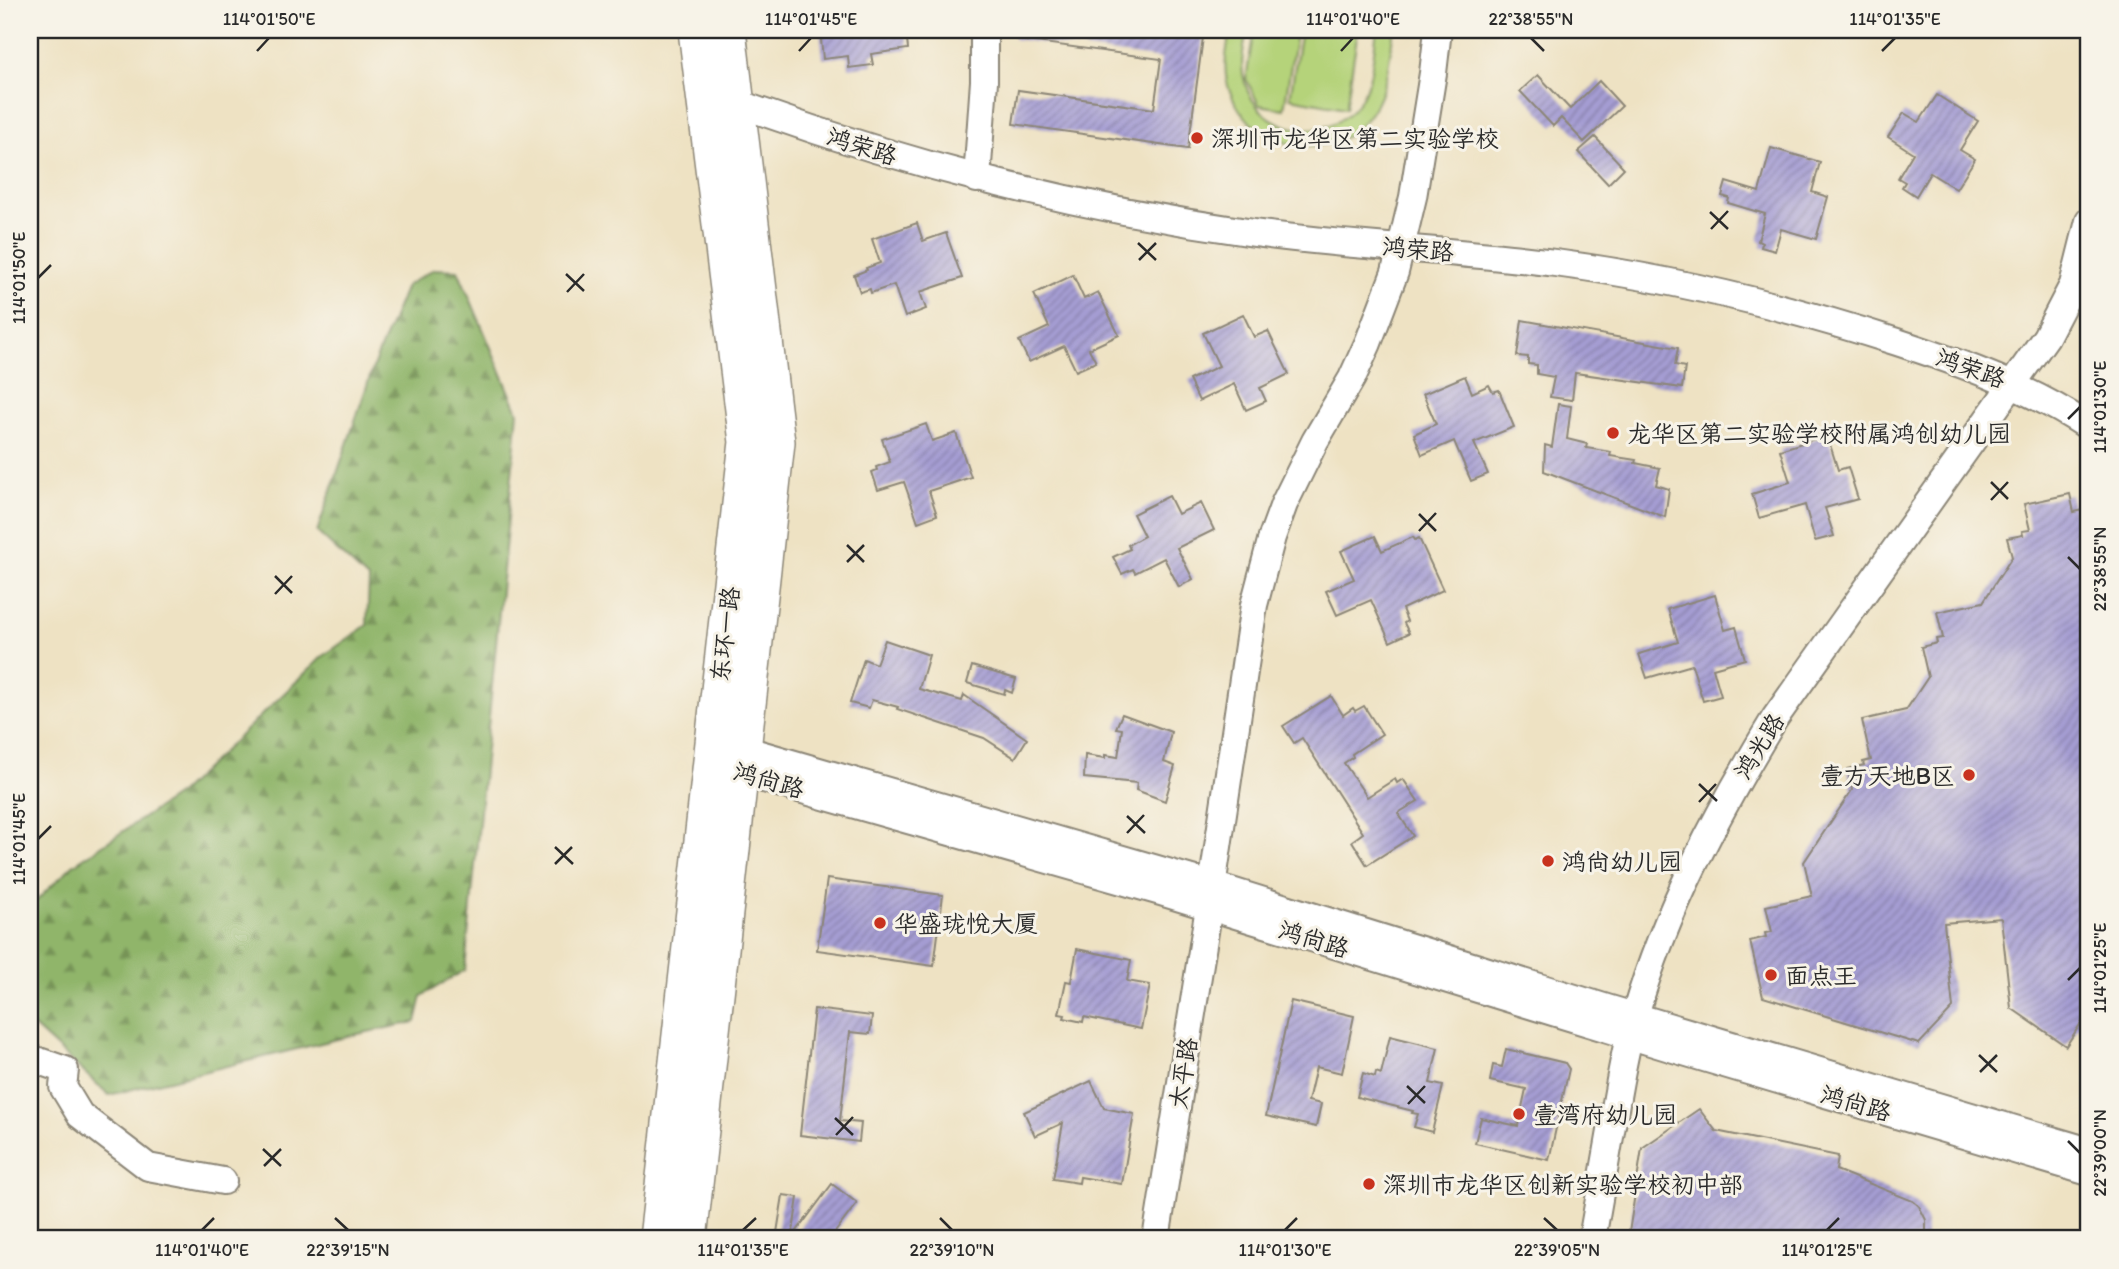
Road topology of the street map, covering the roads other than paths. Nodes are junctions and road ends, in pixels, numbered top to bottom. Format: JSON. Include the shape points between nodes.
{"nodes":[{"id":1,"x":696,"y":30,"type":"edge"},
{"id":2,"x":728,"y":30,"type":"edge"},
{"id":3,"x":984,"y":30,"type":"edge"},
{"id":4,"x":1438,"y":30,"type":"edge"},
{"id":5,"x":737,"y":103,"type":"junction"},
{"id":6,"x":976,"y":179,"type":"junction"},
{"id":7,"x":2089,"y":221,"type":"edge"},
{"id":8,"x":1402,"y":247,"type":"junction"},
{"id":9,"x":2012,"y":383,"type":"junction"},
{"id":10,"x":2089,"y":427,"type":"edge"},
{"id":11,"x":731,"y":761,"type":"junction"},
{"id":12,"x":1211,"y":896,"type":"junction"},
{"id":13,"x":1632,"y":1025,"type":"junction"},
{"id":14,"x":30,"y":1058,"type":"edge"},
{"id":15,"x":2089,"y":1151,"type":"edge"},
{"id":16,"x":2089,"y":1172,"type":"edge"},
{"id":17,"x":223,"y":1181,"type":"dead end"},
{"id":18,"x":657,"y":1239,"type":"edge"},
{"id":19,"x":689,"y":1239,"type":"edge"},
{"id":20,"x":1156,"y":1239,"type":"edge"},
{"id":21,"x":1592,"y":1239,"type":"edge"}],
"edges":[{"from":1,"to":11,"type":"main road","name":"东环一路","via":[[747,442]]},
{"from":2,"to":5,"type":"main road","name":"东环一路"},
{"from":3,"to":6,"type":"street","via":[[985,81]]},
{"from":4,"to":8,"type":"street","name":"太平路"},
{"from":5,"to":6,"type":"street","name":"鸿荣路"},
{"from":5,"to":11,"type":"main road","name":"东环一路","via":[[777,442]]},
{"from":6,"to":8,"type":"street","name":"鸿荣路","via":[[1188,223]]},
{"from":7,"to":9,"type":"street","name":"鸿光路","via":[[2073,285],[2046,337]]},
{"from":8,"to":9,"type":"street","name":"鸿荣路","via":[[1558,263],[1712,291],[1864,331]]},
{"from":8,"to":12,"type":"street","name":"太平路","via":[[1368,343],[1299,472],[1262,571]]},
{"from":9,"to":10,"type":"street","name":"鸿荣路"},
{"from":9,"to":13,"type":"street","name":"鸿光路","via":[[1775,718],[1737,780],[1677,900]]},
{"from":11,"to":12,"type":"street","name":"鸿尚路"},
{"from":11,"to":18,"type":"main road","name":"东环一路"},
{"from":11,"to":19,"type":"main road","name":"东环一路"},
{"from":12,"to":13,"type":"street","name":"鸿尚路"},
{"from":12,"to":20,"type":"street","name":"太平路"},
{"from":13,"to":15,"type":"street","name":"鸿尚路"},
{"from":13,"to":16,"type":"street","name":"鸿尚路"},
{"from":13,"to":21,"type":"street","name":"鸿光路"},
{"from":14,"to":17,"type":"street","via":[[65,1070],[63,1087],[80,1115],[148,1167]]}]}
